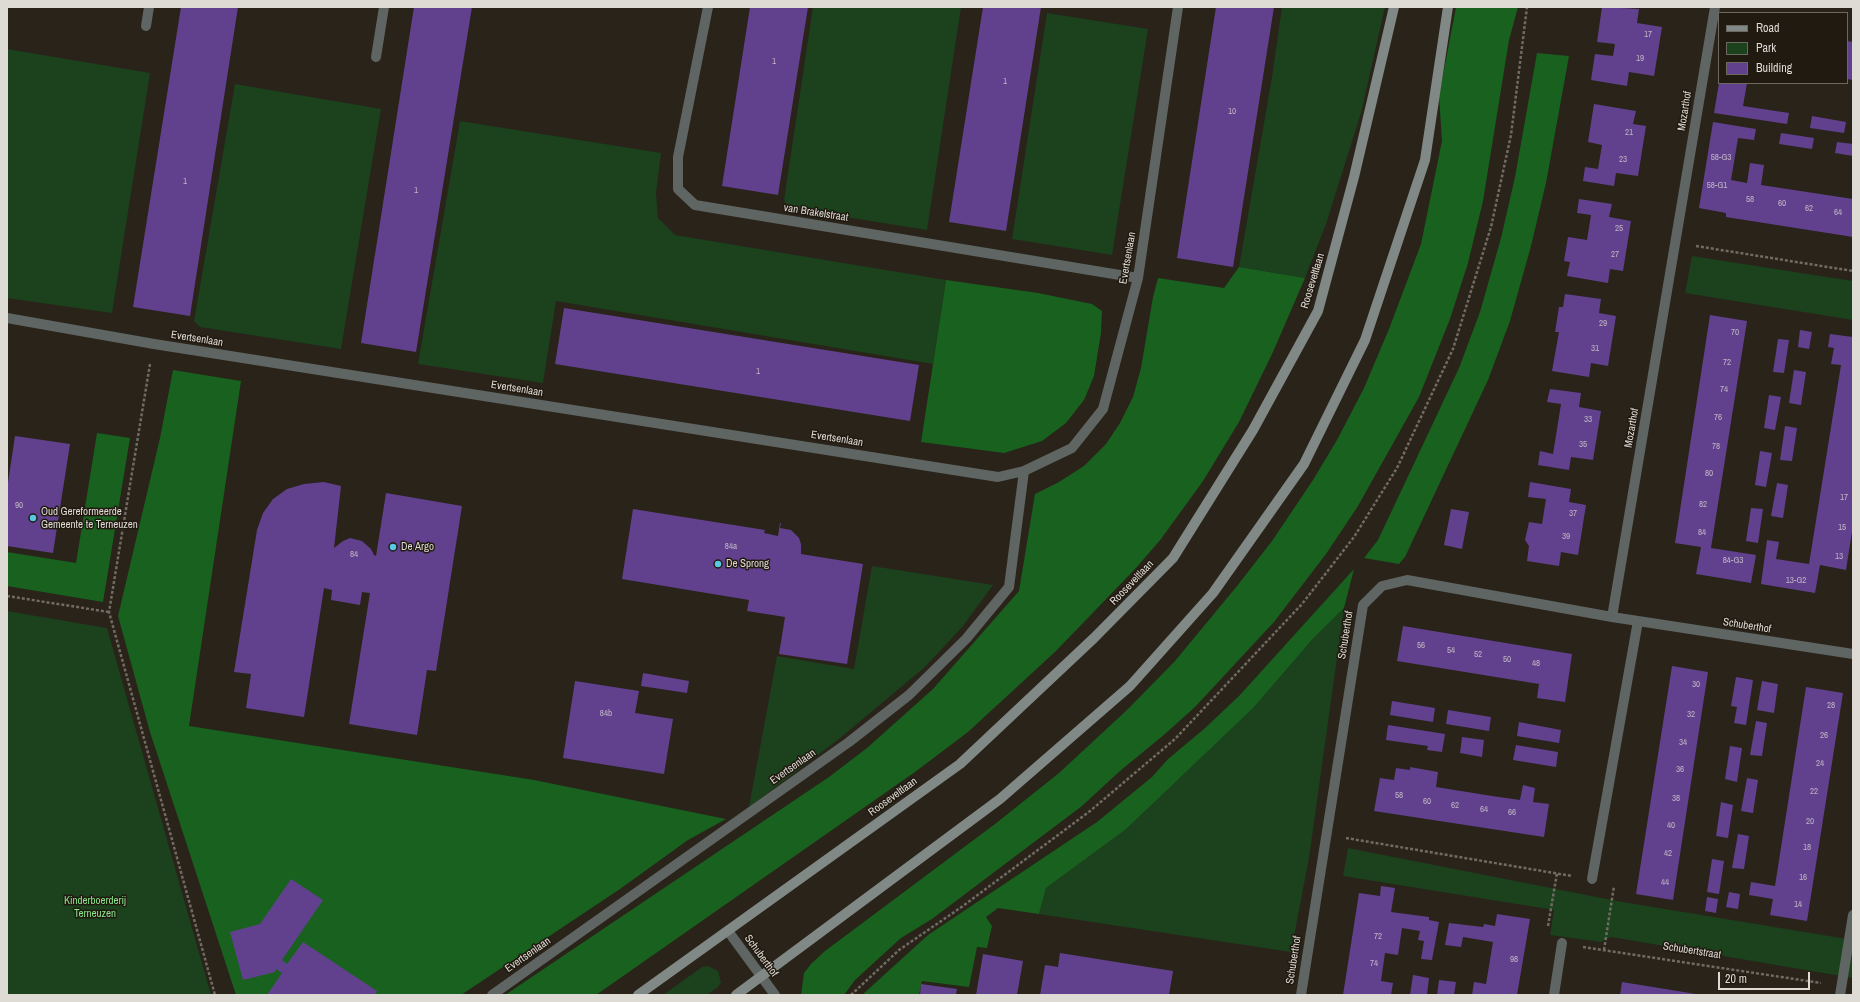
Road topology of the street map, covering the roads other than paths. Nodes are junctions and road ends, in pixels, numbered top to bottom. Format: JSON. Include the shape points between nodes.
{"nodes":[{"id":1,"x":149,"y":7,"type":"edge"},
{"id":2,"x":384,"y":7,"type":"edge"},
{"id":3,"x":708,"y":7,"type":"edge"},
{"id":4,"x":1178,"y":7,"type":"edge"},
{"id":5,"x":1394,"y":7,"type":"edge"},
{"id":6,"x":1448,"y":7,"type":"edge"},
{"id":7,"x":1715,"y":7,"type":"edge"},
{"id":8,"x":146,"y":26,"type":"dead end"},
{"id":9,"x":376,"y":57,"type":"dead end"},
{"id":10,"x":1138,"y":278,"type":"junction"},
{"id":11,"x":7,"y":318,"type":"edge"},
{"id":12,"x":1024,"y":471,"type":"junction"},
{"id":13,"x":1612,"y":618,"type":"junction"},
{"id":14,"x":1638,"y":621,"type":"junction"},
{"id":15,"x":1853,"y":654,"type":"edge"},
{"id":16,"x":1592,"y":880,"type":"road end"},
{"id":17,"x":1853,"y":915,"type":"edge"},
{"id":18,"x":728,"y":931,"type":"junction"},
{"id":19,"x":1562,"y":943,"type":"road end"},
{"id":20,"x":761,"y":977,"type":"junction"},
{"id":21,"x":1841,"y":990,"type":"edge"},
{"id":22,"x":492,"y":995,"type":"edge"},
{"id":23,"x":638,"y":995,"type":"edge"},
{"id":24,"x":736,"y":995,"type":"edge"},
{"id":25,"x":775,"y":995,"type":"edge"},
{"id":26,"x":1301,"y":995,"type":"edge"},
{"id":27,"x":1554,"y":995,"type":"edge"}],
"edges":[{"from":1,"to":8,"type":"street"},
{"from":2,"to":9,"type":"street"},
{"from":3,"to":10,"type":"street","name":"van Brakelstraat","via":[[678,157],[678,189],[695,205]]},
{"from":4,"to":10,"type":"street","name":"Evertsenlaan"},
{"from":5,"to":18,"type":"main road","name":"Rooseveltlaan","via":[[1354,177],[1318,311],[1253,430],[1173,558],[1094,638],[960,764]]},
{"from":6,"to":20,"type":"main road","via":[[1425,160],[1365,340],[1304,464],[1213,593],[1130,686],[1000,799]]},
{"from":7,"to":13,"type":"street","name":"Mozarthof"},
{"from":10,"to":12,"type":"street","name":"Evertsenlaan","via":[[1103,409],[1072,448]]},
{"from":11,"to":12,"type":"street","name":"Evertsenlaan","via":[[154,344],[998,477]]},
{"from":12,"to":22,"type":"street","name":"Evertsenlaan","via":[[1009,587],[966,639],[909,695],[849,742]]},
{"from":13,"to":14,"type":"street","name":"Schuberthof"},
{"from":13,"to":26,"type":"street","name":"Schuberthof","via":[[1407,580],[1382,586],[1363,605]]},
{"from":14,"to":15,"type":"street","name":"Schuberthof"},
{"from":14,"to":16,"type":"street"},
{"from":17,"to":21,"type":"street"},
{"from":18,"to":20,"type":"street","name":"Schuberthof"},
{"from":18,"to":23,"type":"main road","name":"Rooseveltlaan"},
{"from":19,"to":27,"type":"street"},
{"from":20,"to":24,"type":"main road"},
{"from":20,"to":25,"type":"street","name":"Schuberthof"}]}
